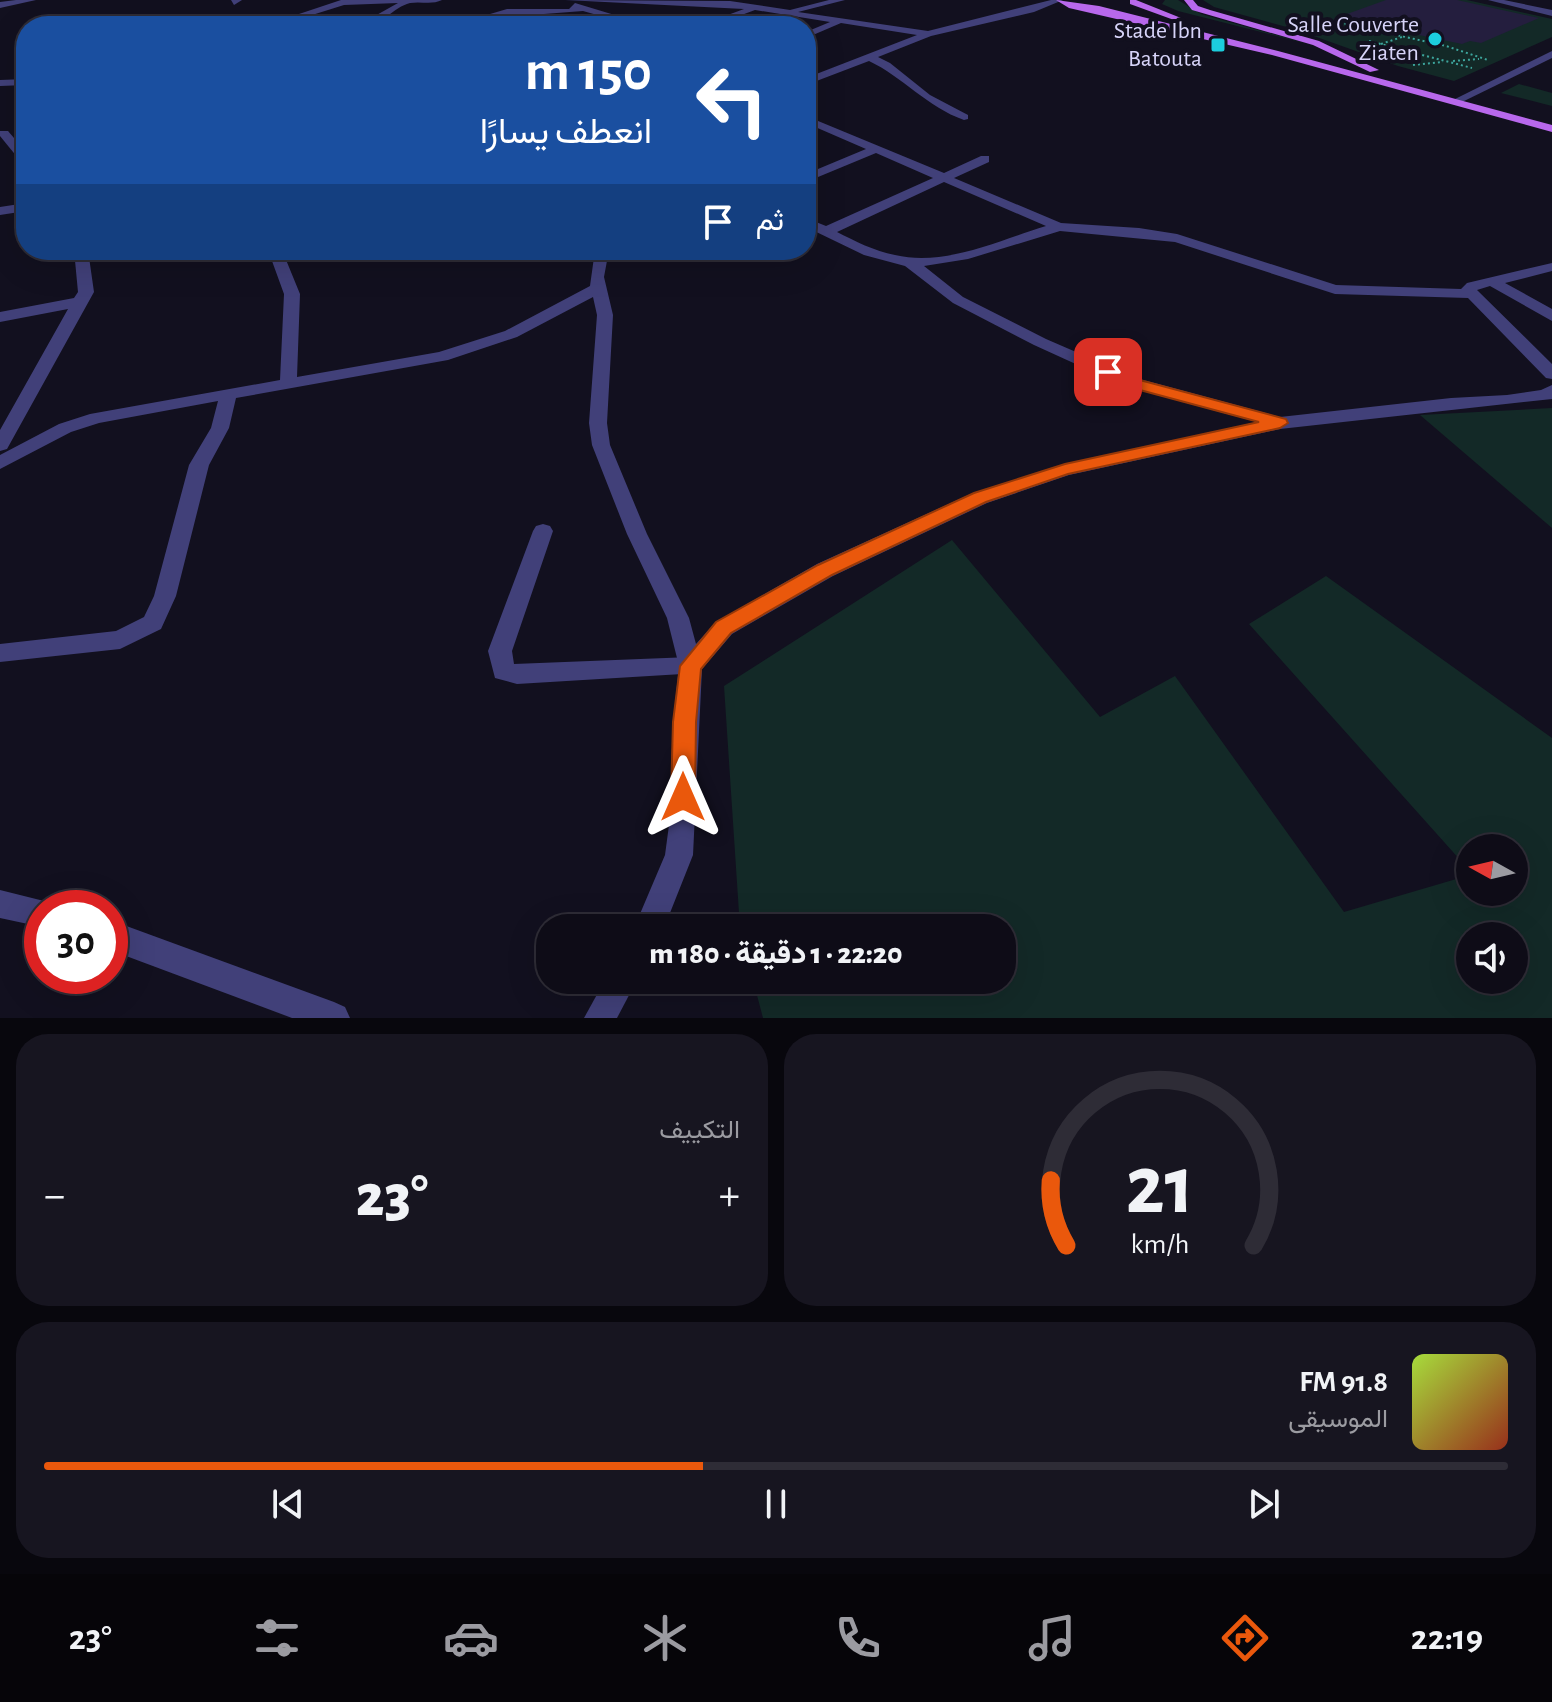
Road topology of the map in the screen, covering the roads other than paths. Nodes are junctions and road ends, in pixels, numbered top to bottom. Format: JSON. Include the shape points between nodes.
{"nodes":[{"id":1,"x":32,"y":0,"type":"edge"},
{"id":2,"x":405,"y":0,"type":"edge"},
{"id":3,"x":438,"y":0,"type":"edge"},
{"id":4,"x":560,"y":0,"type":"edge"},
{"id":5,"x":569,"y":0,"type":"edge"},
{"id":6,"x":841,"y":0,"type":"edge"},
{"id":7,"x":1060,"y":0,"type":"edge"},
{"id":8,"x":1188,"y":0,"type":"edge"},
{"id":9,"x":1492,"y":0,"type":"edge"},
{"id":10,"x":1132,"y":1,"type":"edge"},
{"id":11,"x":727,"y":2,"type":"edge"},
{"id":12,"x":19,"y":3,"type":"junction"},
{"id":13,"x":0,"y":5,"type":"edge"},
{"id":14,"x":755,"y":8,"type":"junction"},
{"id":15,"x":1084,"y":8,"type":"junction"},
{"id":16,"x":581,"y":9,"type":"junction"},
{"id":17,"x":1031,"y":10,"type":"junction"},
{"id":18,"x":783,"y":13,"type":"junction"},
{"id":19,"x":1552,"y":13,"type":"edge"},
{"id":20,"x":299,"y":16,"type":"edge"},
{"id":21,"x":384,"y":16,"type":"edge"},
{"id":22,"x":486,"y":16,"type":"edge"},
{"id":23,"x":608,"y":16,"type":"edge"},
{"id":24,"x":732,"y":16,"type":"edge"},
{"id":25,"x":804,"y":16,"type":"edge"},
{"id":26,"x":5,"y":17,"type":"dead end"},
{"id":27,"x":816,"y":18,"type":"edge"},
{"id":28,"x":839,"y":21,"type":"junction"},
{"id":29,"x":816,"y":31,"type":"edge"},
{"id":30,"x":928,"y":34,"type":"junction"},
{"id":31,"x":1552,"y":54,"type":"edge"},
{"id":32,"x":867,"y":56,"type":"junction"},
{"id":33,"x":816,"y":68,"type":"edge"},
{"id":34,"x":1371,"y":68,"type":"junction"},
{"id":35,"x":829,"y":71,"type":"junction"},
{"id":36,"x":816,"y":77,"type":"edge"},
{"id":37,"x":1467,"y":94,"type":"junction"},
{"id":38,"x":1456,"y":101,"type":"junction"},
{"id":39,"x":1552,"y":116,"type":"edge"},
{"id":40,"x":964,"y":117,"type":"dead end"},
{"id":41,"x":816,"y":123,"type":"edge"},
{"id":42,"x":1552,"y":129,"type":"edge"},
{"id":43,"x":875,"y":149,"type":"junction"},
{"id":44,"x":985,"y":159,"type":"dead end"},
{"id":45,"x":816,"y":174,"type":"edge"},
{"id":46,"x":943,"y":177,"type":"junction"},
{"id":47,"x":816,"y":226,"type":"edge"},
{"id":48,"x":1059,"y":227,"type":"junction"},
{"id":49,"x":827,"y":231,"type":"junction"},
{"id":50,"x":82,"y":260,"type":"edge"},
{"id":51,"x":279,"y":260,"type":"edge"},
{"id":52,"x":601,"y":260,"type":"edge"},
{"id":53,"x":909,"y":262,"type":"junction"},
{"id":54,"x":1552,"y":267,"type":"edge"},
{"id":55,"x":1492,"y":281,"type":"junction"},
{"id":56,"x":598,"y":288,"type":"junction"},
{"id":57,"x":1472,"y":294,"type":"junction"},
{"id":58,"x":80,"y":302,"type":"junction"},
{"id":59,"x":1552,"y":316,"type":"edge"},
{"id":60,"x":0,"y":317,"type":"edge"},
{"id":61,"x":1552,"y":374,"type":"edge"},
{"id":62,"x":288,"y":385,"type":"junction"},
{"id":63,"x":1552,"y":390,"type":"edge"},
{"id":64,"x":228,"y":397,"type":"junction"},
{"id":65,"x":1280,"y":423,"type":"junction"},
{"id":66,"x":0,"y":445,"type":"edge"},
{"id":67,"x":0,"y":463,"type":"edge"},
{"id":68,"x":543,"y":531,"type":"dead end"},
{"id":69,"x":0,"y":653,"type":"edge"},
{"id":70,"x":691,"y":666,"type":"junction"},
{"id":71,"x":0,"y":904,"type":"edge"},
{"id":72,"x":24,"y":909,"type":"edge"},
{"id":73,"x":655,"y":914,"type":"edge"},
{"id":74,"x":128,"y":942,"type":"edge"},
{"id":75,"x":614,"y":994,"type":"edge"},
{"id":76,"x":334,"y":1018,"type":"edge"},
{"id":77,"x":600,"y":1018,"type":"edge"}],
"edges":[{"from":1,"to":12,"type":"street"},
{"from":2,"to":3,"type":"street"},
{"from":2,"to":20,"type":"street","via":[[343,2]]},
{"from":2,"to":21,"type":"street"},
{"from":4,"to":16,"type":"street"},
{"from":5,"to":11,"type":"street"},
{"from":6,"to":18,"type":"street"},
{"from":7,"to":15,"type":"main road"},
{"from":7,"to":17,"type":"street"},
{"from":8,"to":34,"type":"main road","via":[[1195,8],[1316,43]]},
{"from":9,"to":19,"type":"street"},
{"from":10,"to":15,"type":"main road","via":[[1112,9]]},
{"from":10,"to":34,"type":"main road","via":[[1186,21]]},
{"from":11,"to":14,"type":"street"},
{"from":12,"to":13,"type":"street"},
{"from":12,"to":26,"type":"street","via":[[21,7]]},
{"from":14,"to":18,"type":"street"},
{"from":14,"to":24,"type":"street"},
{"from":15,"to":17,"type":"street"},
{"from":15,"to":38,"type":"main road"},
{"from":16,"to":22,"type":"street"},
{"from":16,"to":23,"type":"street"},
{"from":17,"to":30,"type":"street"},
{"from":18,"to":25,"type":"street"},
{"from":27,"to":28,"type":"street"},
{"from":28,"to":29,"type":"street"},
{"from":28,"to":30,"type":"street"},
{"from":30,"to":32,"type":"street"},
{"from":31,"to":37,"type":"street"},
{"from":32,"to":35,"type":"street"},
{"from":32,"to":40,"type":"street"},
{"from":33,"to":35,"type":"street"},
{"from":34,"to":37,"type":"main road"},
{"from":35,"to":36,"type":"street"},
{"from":37,"to":38,"type":"street"},
{"from":37,"to":39,"type":"main road"},
{"from":38,"to":42,"type":"main road"},
{"from":41,"to":43,"type":"street"},
{"from":43,"to":45,"type":"street"},
{"from":43,"to":46,"type":"street"},
{"from":44,"to":46,"type":"street"},
{"from":46,"to":48,"type":"street"},
{"from":46,"to":49,"type":"street"},
{"from":47,"to":49,"type":"street"},
{"from":48,"to":53,"type":"street","via":[[942,261]]},
{"from":48,"to":57,"type":"street","via":[[1177,238],[1335,289]]},
{"from":49,"to":53,"type":"street"},
{"from":50,"to":58,"type":"street","via":[[86,292]]},
{"from":51,"to":62,"type":"street","via":[[292,294]]},
{"from":52,"to":56,"type":"street"},
{"from":53,"to":65,"type":"street","via":[[958,300],[1130,382]]},
{"from":54,"to":55,"type":"street"},
{"from":55,"to":57,"type":"street","via":[[1472,286]]},
{"from":55,"to":59,"type":"street"},
{"from":56,"to":62,"type":"street","via":[[498,339],[442,356]]},
{"from":56,"to":70,"type":"street","via":[[605,315],[601,445],[678,618]]},
{"from":57,"to":61,"type":"street"},
{"from":58,"to":60,"type":"street"},
{"from":58,"to":66,"type":"street"},
{"from":62,"to":64,"type":"street"},
{"from":63,"to":65,"type":"street","via":[[1507,400]]},
{"from":64,"to":67,"type":"street","via":[[96,418],[65,428]]},
{"from":64,"to":69,"type":"street","via":[[220,428],[199,465],[153,623],[120,640]]},
{"from":65,"to":70,"type":"street","via":[[1065,470],[980,498],[825,570],[724,628]]},
{"from":68,"to":70,"type":"street","via":[[500,651],[503,671]]},
{"from":70,"to":73,"type":"street","via":[[679,855]]},
{"from":71,"to":72,"type":"street"},
{"from":74,"to":76,"type":"street"},
{"from":75,"to":77,"type":"street"}]}
